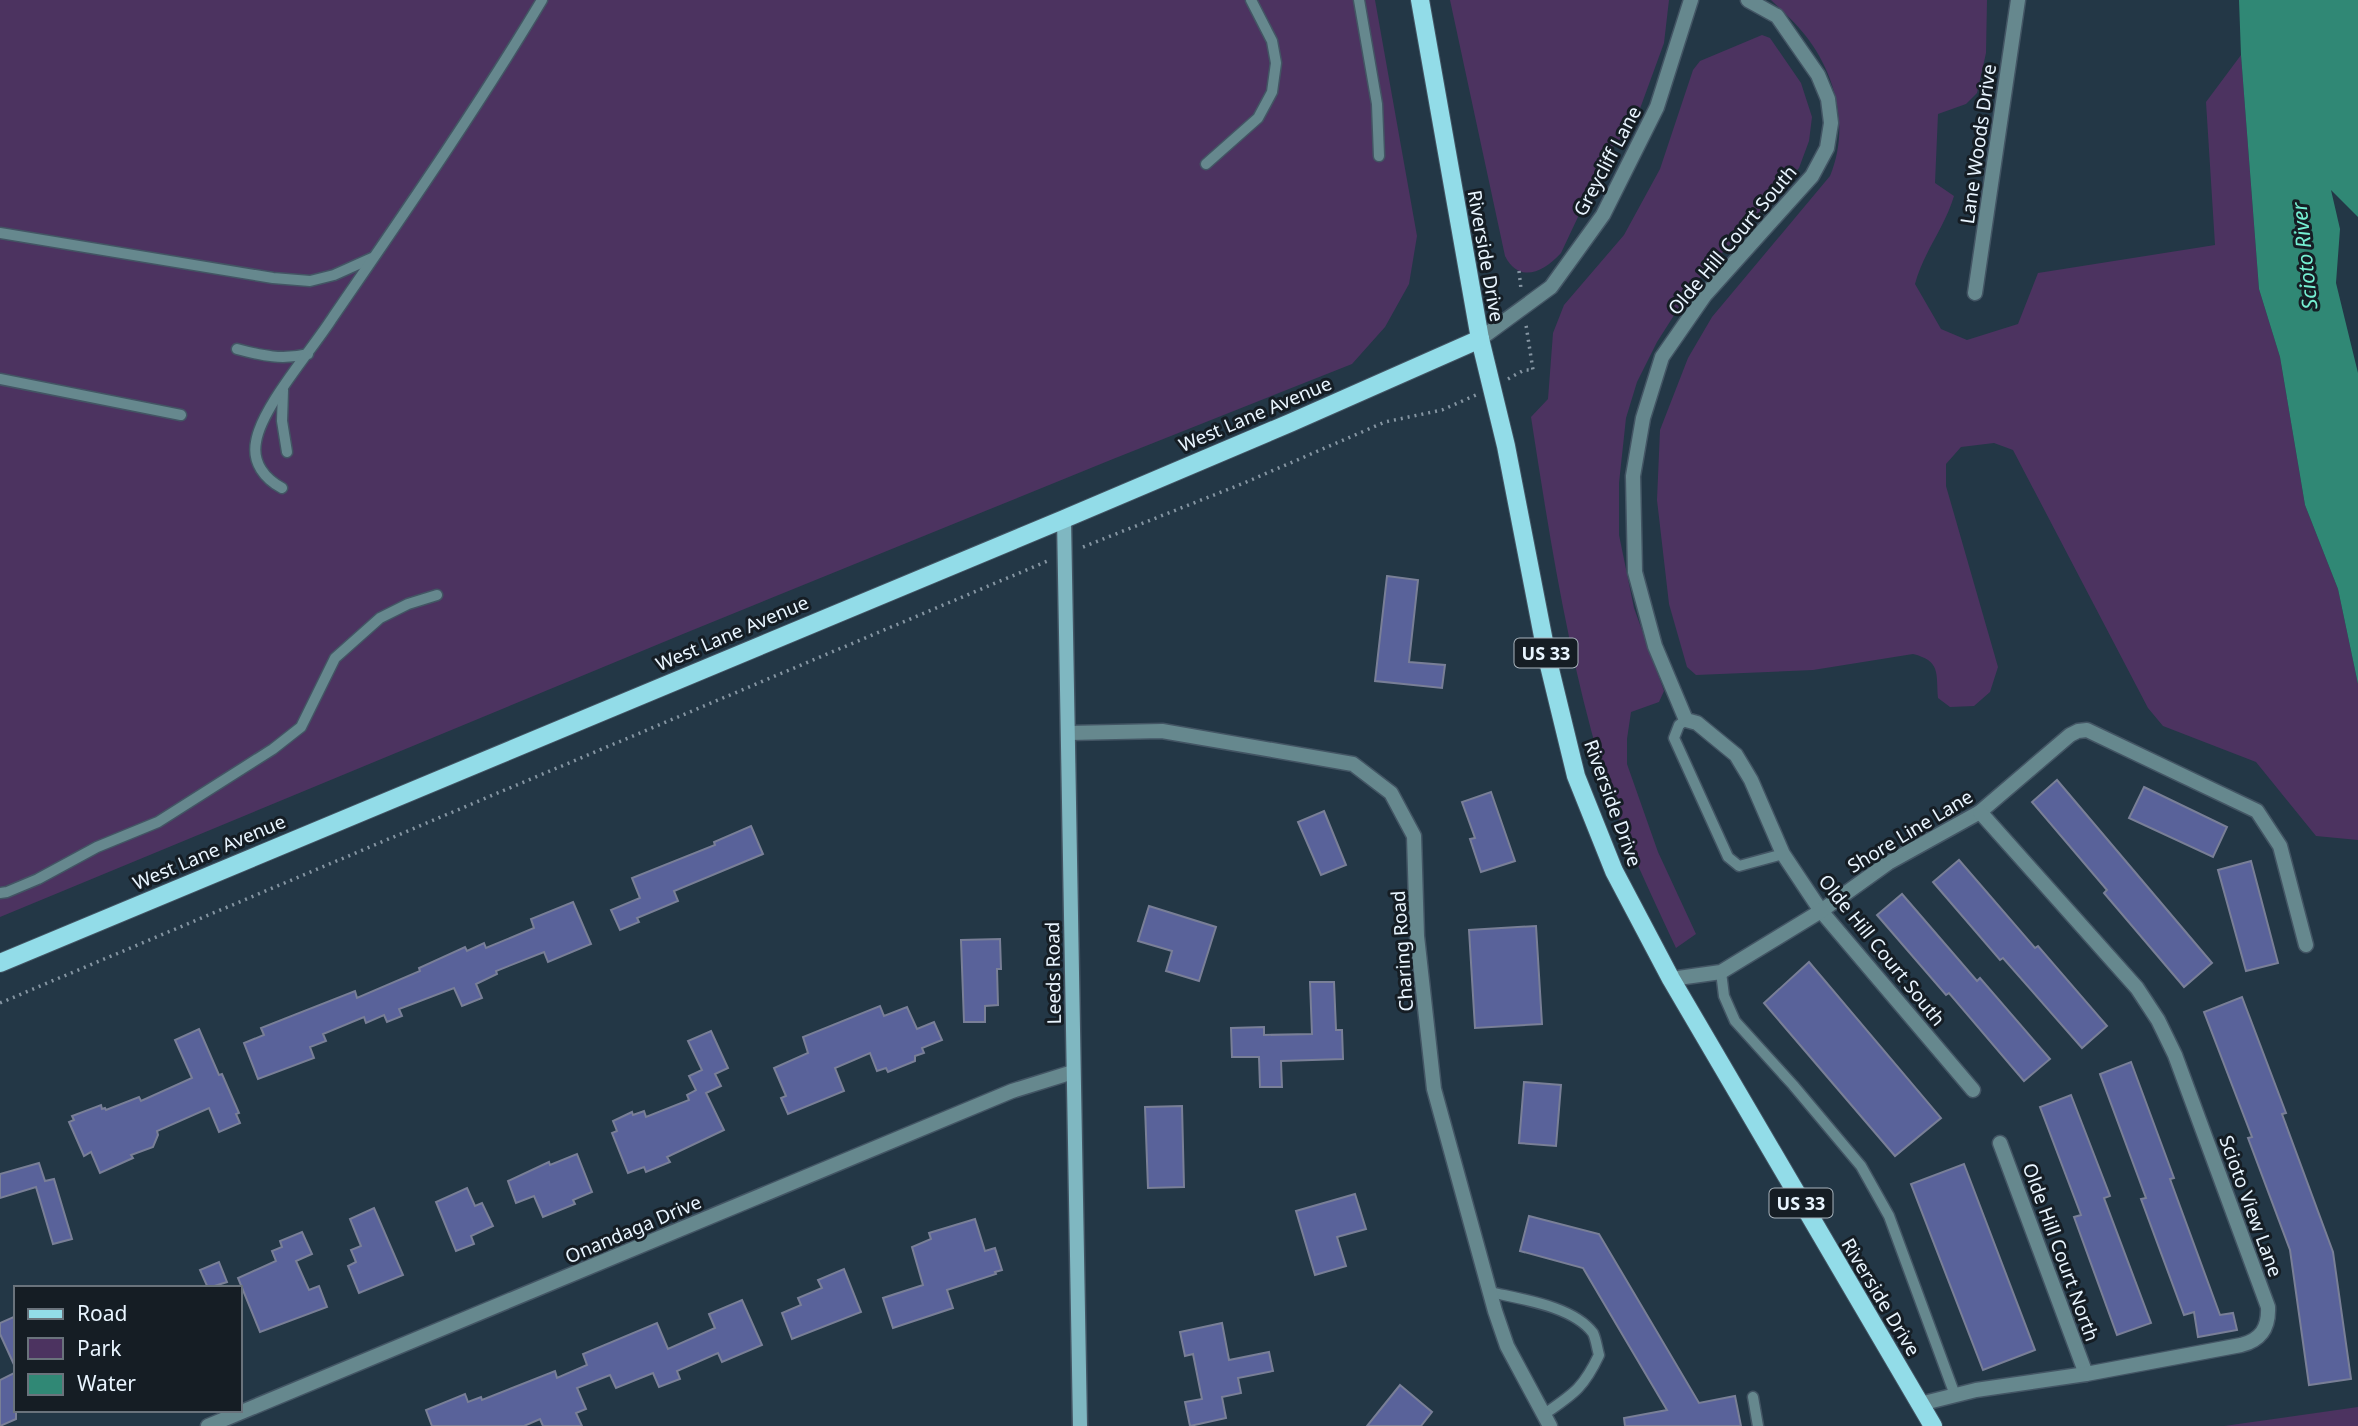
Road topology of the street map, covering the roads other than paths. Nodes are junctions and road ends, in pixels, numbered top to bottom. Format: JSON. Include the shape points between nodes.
{"nodes":[{"id":1,"x":542,"y":0,"type":"edge"},
{"id":2,"x":1251,"y":0,"type":"edge"},
{"id":3,"x":1359,"y":0,"type":"edge"},
{"id":4,"x":1420,"y":0,"type":"edge"},
{"id":5,"x":1692,"y":0,"type":"edge"},
{"id":6,"x":1748,"y":0,"type":"edge"},
{"id":7,"x":2018,"y":0,"type":"edge"},
{"id":8,"x":1379,"y":156,"type":"dead end"},
{"id":9,"x":1206,"y":164,"type":"dead end"},
{"id":10,"x":1,"y":236,"type":"edge"},
{"id":11,"x":374,"y":257,"type":"junction"},
{"id":12,"x":1975,"y":293,"type":"dead end"},
{"id":13,"x":1479,"y":339,"type":"junction"},
{"id":14,"x":237,"y":349,"type":"dead end"},
{"id":15,"x":308,"y":354,"type":"junction"},
{"id":16,"x":0,"y":379,"type":"edge"},
{"id":17,"x":283,"y":390,"type":"junction"},
{"id":18,"x":181,"y":415,"type":"dead end"},
{"id":19,"x":287,"y":452,"type":"dead end"},
{"id":20,"x":282,"y":488,"type":"dead end"},
{"id":21,"x":1064,"y":520,"type":"junction"},
{"id":22,"x":438,"y":595,"type":"dead end"},
{"id":23,"x":1686,"y":720,"type":"junction"},
{"id":24,"x":1069,"y":733,"type":"junction"},
{"id":25,"x":1980,"y":813,"type":"junction"},
{"id":26,"x":1783,"y":854,"type":"junction"},
{"id":27,"x":0,"y":893,"type":"edge"},
{"id":28,"x":1821,"y":911,"type":"junction"},
{"id":29,"x":2305,"y":945,"type":"dead end"},
{"id":30,"x":0,"y":963,"type":"edge"},
{"id":31,"x":1721,"y":972,"type":"junction"},
{"id":32,"x":1671,"y":979,"type":"junction"},
{"id":33,"x":1073,"y":1072,"type":"junction"},
{"id":34,"x":1973,"y":1090,"type":"dead end"},
{"id":35,"x":2000,"y":1143,"type":"dead end"},
{"id":36,"x":1490,"y":1292,"type":"junction"},
{"id":37,"x":2086,"y":1374,"type":"junction"},
{"id":38,"x":1955,"y":1395,"type":"junction"},
{"id":39,"x":1753,"y":1397,"type":"dead end"},
{"id":40,"x":1920,"y":1404,"type":"junction"},
{"id":41,"x":242,"y":1412,"type":"edge"},
{"id":42,"x":242,"y":1412,"type":"edge"},
{"id":43,"x":1546,"y":1420,"type":"edge"},
{"id":44,"x":208,"y":1426,"type":"edge"},
{"id":45,"x":1080,"y":1426,"type":"edge"},
{"id":46,"x":1758,"y":1426,"type":"edge"},
{"id":47,"x":1933,"y":1426,"type":"edge"}],
"edges":[{"from":1,"to":11,"type":"lane"},
{"from":2,"to":9,"type":"lane","via":[[1272,41],[1276,63],[1272,92],[1258,118]]},
{"from":3,"to":8,"type":"lane","via":[[1377,104]]},
{"from":4,"to":13,"type":"main road","name":"Riverside Drive","number":"US 33"},
{"from":5,"to":13,"type":"street","name":"Greycliff Lane","via":[[1657,107],[1603,215],[1551,287]]},
{"from":6,"to":23,"type":"street","name":"Olde Hill Court South","via":[[1777,16],[1818,75],[1828,99],[1830,123],[1827,148],[1812,176],[1705,295],[1662,357],[1643,418],[1633,475],[1635,572],[1655,646]]},
{"from":7,"to":12,"type":"street","name":"Lane Woods Drive"},
{"from":10,"to":11,"type":"lane","via":[[310,281]]},
{"from":11,"to":15,"type":"lane"},
{"from":13,"to":21,"type":"main road","name":"West Lane Avenue"},
{"from":13,"to":32,"type":"main road","name":"Riverside Drive","number":"US 33","via":[[1576,776],[1614,871]]},
{"from":14,"to":15,"type":"lane","via":[[270,358]]},
{"from":15,"to":17,"type":"lane"},
{"from":16,"to":18,"type":"lane"},
{"from":17,"to":19,"type":"lane"},
{"from":17,"to":20,"type":"lane","via":[[263,422],[255,459],[269,481]]},
{"from":21,"to":24,"type":"street","name":"Leeds Road"},
{"from":21,"to":30,"type":"main road","name":"West Lane Avenue"},
{"from":22,"to":27,"type":"lane","via":[[380,618],[335,658],[301,727],[272,750],[158,822]]},
{"from":23,"to":26,"type":"street","name":"Olde Hill Court South","via":[[1697,723],[1736,755]]},
{"from":23,"to":26,"type":"lane","via":[[1674,738],[1728,857],[1739,866]]},
{"from":24,"to":33,"type":"street","name":"Leeds Road"},
{"from":24,"to":36,"type":"street","name":"Charing Road","via":[[1162,731],[1353,764],[1391,793],[1414,836],[1418,936],[1434,1089]]},
{"from":25,"to":28,"type":"street","name":"Shore Line Lane","via":[[1888,863]]},
{"from":25,"to":29,"type":"street","name":"Shore Line Lane","via":[[2070,735],[2087,730],[2096,733],[2257,811],[2280,846]]},
{"from":25,"to":37,"type":"street","name":"Scioto View Lane","via":[[2137,988],[2158,1020],[2267,1307],[2269,1321],[2253,1342]]},
{"from":26,"to":28,"type":"street","name":"Olde Hill Court South"},
{"from":28,"to":31,"type":"street","name":"Shore Line Lane"},
{"from":28,"to":34,"type":"street","name":"Olde Hill Court South"},
{"from":31,"to":32,"type":"street","name":"Shore Line Lane"},
{"from":31,"to":38,"type":"lane","via":[[1724,996],[1735,1021],[1861,1166],[1889,1216]]},
{"from":32,"to":40,"type":"main road","name":"Riverside Drive","number":"US 33"},
{"from":33,"to":42,"type":"street","name":"Onandaga Drive","via":[[987,1101]]},
{"from":33,"to":45,"type":"street","name":"Leeds Road"},
{"from":35,"to":37,"type":"street","name":"Olde Hill Court North"},
{"from":36,"to":43,"type":"street","name":"Charing Road","via":[[1507,1346]]},
{"from":36,"to":43,"type":"lane","via":[[1572,1315],[1593,1334],[1599,1355],[1588,1378]]},
{"from":37,"to":38,"type":"street","name":"Scioto View Lane"},
{"from":38,"to":40,"type":"street","name":"Scioto View Lane"},
{"from":39,"to":46,"type":"lane"},
{"from":40,"to":47,"type":"main road","name":"Riverside Drive","number":"US 33"},
{"from":41,"to":44,"type":"street","name":"Onandaga Drive"}]}
